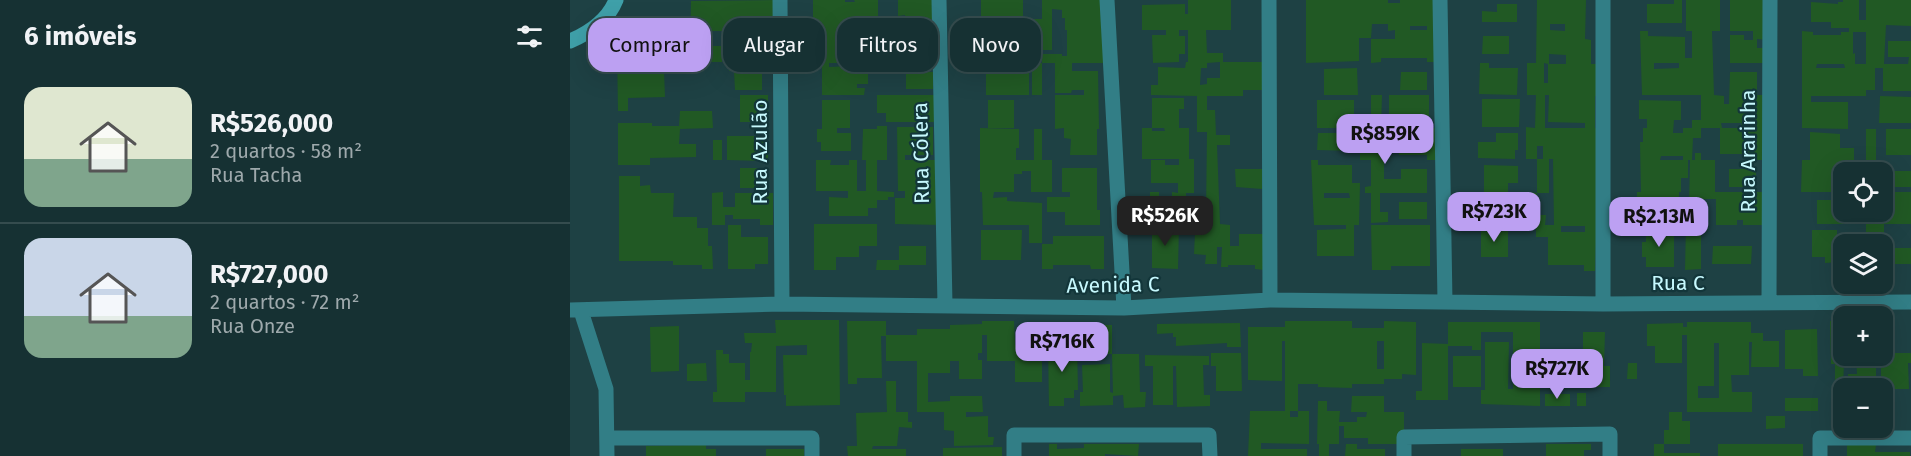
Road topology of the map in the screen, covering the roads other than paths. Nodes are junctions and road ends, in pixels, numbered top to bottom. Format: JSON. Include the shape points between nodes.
{"nodes":[{"id":1,"x":780,"y":0,"type":"edge"},
{"id":2,"x":939,"y":0,"type":"edge"},
{"id":3,"x":1107,"y":0,"type":"edge"},
{"id":4,"x":1269,"y":0,"type":"edge"},
{"id":5,"x":1440,"y":0,"type":"edge"},
{"id":6,"x":1603,"y":0,"type":"edge"},
{"id":7,"x":1770,"y":0,"type":"edge"},
{"id":8,"x":619,"y":1,"type":"edge"},
{"id":9,"x":570,"y":42,"type":"edge"},
{"id":10,"x":1270,"y":300,"type":"junction"},
{"id":11,"x":1445,"y":302,"type":"junction"},
{"id":12,"x":1911,"y":302,"type":"edge"},
{"id":13,"x":1769,"y":303,"type":"junction"},
{"id":14,"x":782,"y":304,"type":"junction"},
{"id":15,"x":1603,"y":304,"type":"junction"},
{"id":16,"x":945,"y":305,"type":"junction"},
{"id":17,"x":1124,"y":308,"type":"junction"},
{"id":18,"x":575,"y":311,"type":"edge"},
{"id":19,"x":607,"y":438,"type":"junction"},
{"id":20,"x":1911,"y":438,"type":"edge"},
{"id":21,"x":607,"y":456,"type":"edge"},
{"id":22,"x":812,"y":456,"type":"edge"},
{"id":23,"x":1014,"y":456,"type":"edge"},
{"id":24,"x":1210,"y":456,"type":"edge"},
{"id":25,"x":1404,"y":456,"type":"edge"},
{"id":26,"x":1610,"y":456,"type":"edge"},
{"id":27,"x":1820,"y":456,"type":"edge"}],
"edges":[{"from":1,"to":14,"type":"street","name":"Rua Azulão"},
{"from":2,"to":16,"type":"street","name":"Rua Cólera"},
{"from":3,"to":17,"type":"street"},
{"from":4,"to":10,"type":"street"},
{"from":5,"to":11,"type":"street"},
{"from":6,"to":15,"type":"street"},
{"from":7,"to":13,"type":"street","name":"Rua Ararinha"},
{"from":8,"to":9,"type":"main road","via":[[603,21]]},
{"from":10,"to":11,"type":"street","name":"Avenida C"},
{"from":10,"to":17,"type":"street","name":"Avenida C"},
{"from":11,"to":15,"type":"street","name":"Rua C"},
{"from":12,"to":13,"type":"street","name":"Rua C"},
{"from":13,"to":15,"type":"street","name":"Rua C"},
{"from":14,"to":16,"type":"street","name":"Avenida C"},
{"from":14,"to":18,"type":"street"},
{"from":16,"to":17,"type":"street","name":"Avenida C"},
{"from":18,"to":19,"type":"street","via":[[606,389]]},
{"from":19,"to":21,"type":"street"},
{"from":19,"to":22,"type":"street","via":[[812,438]]},
{"from":20,"to":27,"type":"street","via":[[1820,438]]},
{"from":23,"to":24,"type":"street","via":[[1014,435],[1209,435]]},
{"from":25,"to":26,"type":"street","via":[[1404,437],[1610,434]]}]}
